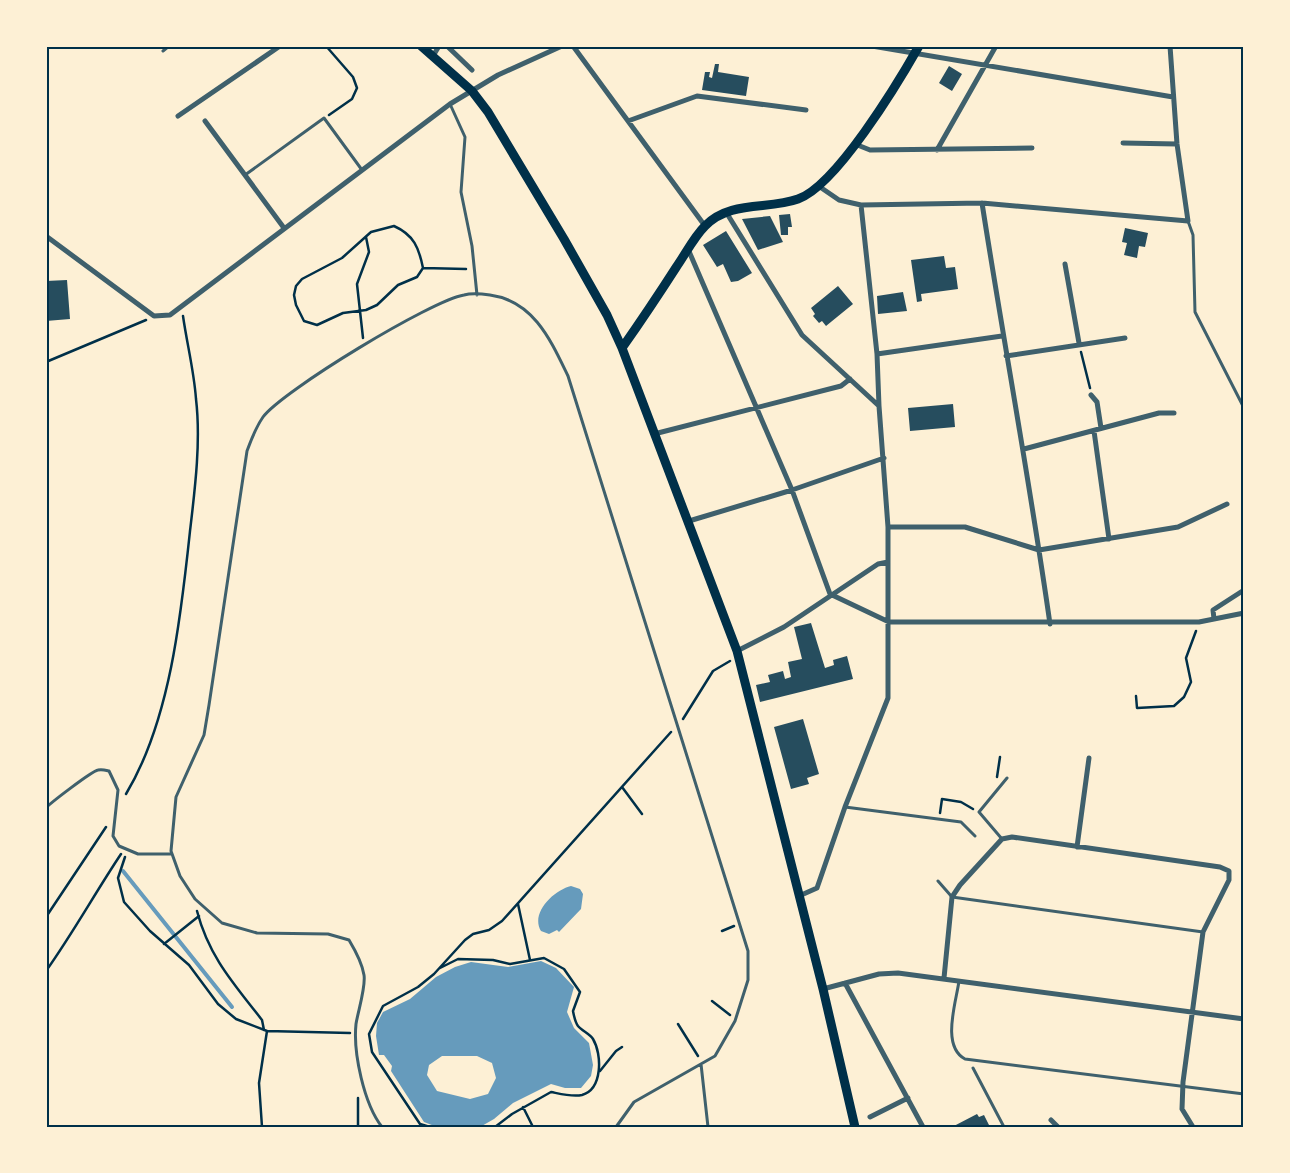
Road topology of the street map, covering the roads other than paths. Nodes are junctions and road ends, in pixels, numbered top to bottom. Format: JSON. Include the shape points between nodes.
{"nodes":[{"id":1,"x":169,"y":46,"type":"edge"},
{"id":2,"x":280,"y":46,"type":"edge"},
{"id":3,"x":422,"y":46,"type":"edge"},
{"id":4,"x":439,"y":46,"type":"edge"},
{"id":5,"x":447,"y":46,"type":"edge"},
{"id":6,"x":562,"y":46,"type":"edge"},
{"id":7,"x":573,"y":46,"type":"edge"},
{"id":8,"x":872,"y":46,"type":"edge"},
{"id":9,"x":920,"y":46,"type":"edge"},
{"id":10,"x":996,"y":46,"type":"edge"},
{"id":11,"x":1170,"y":46,"type":"edge"},
{"id":12,"x":163,"y":51,"type":"dead end"},
{"id":13,"x":914,"y":55,"type":"junction"},
{"id":14,"x":433,"y":56,"type":"junction"},
{"id":15,"x":985,"y":67,"type":"junction"},
{"id":16,"x":472,"y":70,"type":"dead end"},
{"id":17,"x":472,"y":91,"type":"junction"},
{"id":18,"x":1173,"y":96,"type":"junction"},
{"id":19,"x":450,"y":104,"type":"junction"},
{"id":20,"x":806,"y":110,"type":"dead end"},
{"id":21,"x":178,"y":116,"type":"dead end"},
{"id":22,"x":628,"y":121,"type":"junction"},
{"id":23,"x":204,"y":122,"type":"dead end"},
{"id":24,"x":1123,"y":143,"type":"dead end"},
{"id":25,"x":855,"y":144,"type":"junction"},
{"id":26,"x":1177,"y":144,"type":"junction"},
{"id":27,"x":1032,"y":148,"type":"dead end"},
{"id":28,"x":937,"y":150,"type":"junction"},
{"id":29,"x":362,"y":170,"type":"junction"},
{"id":30,"x":244,"y":175,"type":"junction"},
{"id":31,"x":820,"y":187,"type":"junction"},
{"id":32,"x":982,"y":203,"type":"junction"},
{"id":33,"x":861,"y":205,"type":"junction"},
{"id":34,"x":726,"y":212,"type":"junction"},
{"id":35,"x":1188,"y":221,"type":"junction"},
{"id":36,"x":705,"y":226,"type":"junction"},
{"id":37,"x":284,"y":228,"type":"junction"},
{"id":38,"x":46,"y":236,"type":"edge"},
{"id":39,"x":688,"y":249,"type":"junction"},
{"id":40,"x":1065,"y":264,"type":"dead end"},
{"id":41,"x":477,"y":295,"type":"junction"},
{"id":42,"x":1002,"y":336,"type":"junction"},
{"id":43,"x":1125,"y":338,"type":"dead end"},
{"id":44,"x":1079,"y":344,"type":"junction"},
{"id":45,"x":622,"y":348,"type":"junction"},
{"id":46,"x":877,"y":354,"type":"junction"},
{"id":47,"x":1006,"y":356,"type":"junction"},
{"id":48,"x":850,"y":379,"type":"junction"},
{"id":49,"x":1091,"y":394,"type":"road end"},
{"id":50,"x":755,"y":406,"type":"junction"},
{"id":51,"x":879,"y":406,"type":"junction"},
{"id":52,"x":1244,"y":408,"type":"edge"},
{"id":53,"x":1174,"y":412,"type":"dead end"},
{"id":54,"x":1101,"y":428,"type":"junction"},
{"id":55,"x":1094,"y":430,"type":"junction"},
{"id":56,"x":653,"y":434,"type":"junction"},
{"id":57,"x":1024,"y":449,"type":"junction"},
{"id":58,"x":884,"y":458,"type":"junction"},
{"id":59,"x":792,"y":490,"type":"junction"},
{"id":60,"x":1228,"y":504,"type":"dead end"},
{"id":61,"x":689,"y":521,"type":"junction"},
{"id":62,"x":888,"y":527,"type":"junction"},
{"id":63,"x":1109,"y":539,"type":"junction"},
{"id":64,"x":1039,"y":550,"type":"junction"},
{"id":65,"x":888,"y":562,"type":"junction"},
{"id":66,"x":1244,"y":590,"type":"edge"},
{"id":67,"x":833,"y":596,"type":"junction"},
{"id":68,"x":1244,"y":613,"type":"edge"},
{"id":69,"x":1214,"y":619,"type":"junction"},
{"id":70,"x":889,"y":622,"type":"junction"},
{"id":71,"x":1050,"y":624,"type":"junction"},
{"id":72,"x":738,"y":654,"type":"junction"},
{"id":73,"x":1089,"y":758,"type":"dead end"},
{"id":74,"x":1007,"y":778,"type":"dead end"},
{"id":75,"x":845,"y":807,"type":"junction"},
{"id":76,"x":46,"y":808,"type":"edge"},
{"id":77,"x":975,"y":836,"type":"dead end"},
{"id":78,"x":1002,"y":839,"type":"junction"},
{"id":79,"x":1077,"y":847,"type":"junction"},
{"id":80,"x":172,"y":854,"type":"junction"},
{"id":81,"x":938,"y":881,"type":"dead end"},
{"id":82,"x":799,"y":896,"type":"junction"},
{"id":83,"x":952,"y":897,"type":"junction"},
{"id":84,"x":1203,"y":932,"type":"junction"},
{"id":85,"x":944,"y":978,"type":"junction"},
{"id":86,"x":960,"y":980,"type":"junction"},
{"id":87,"x":845,"y":983,"type":"junction"},
{"id":88,"x":823,"y":989,"type":"junction"},
{"id":89,"x":1192,"y":1013,"type":"junction"},
{"id":90,"x":1244,"y":1019,"type":"edge"},
{"id":91,"x":702,"y":1064,"type":"junction"},
{"id":92,"x":973,"y":1068,"type":"dead end"},
{"id":93,"x":1183,"y":1086,"type":"junction"},
{"id":94,"x":1244,"y":1094,"type":"edge"},
{"id":95,"x":908,"y":1098,"type":"junction"},
{"id":96,"x":870,"y":1117,"type":"dead end"},
{"id":97,"x":1052,"y":1120,"type":"dead end"},
{"id":98,"x":382,"y":1127,"type":"edge"},
{"id":99,"x":616,"y":1127,"type":"edge"},
{"id":100,"x":708,"y":1127,"type":"edge"},
{"id":101,"x":855,"y":1127,"type":"edge"},
{"id":102,"x":923,"y":1127,"type":"edge"},
{"id":103,"x":1004,"y":1127,"type":"edge"},
{"id":104,"x":1058,"y":1127,"type":"edge"},
{"id":105,"x":1193,"y":1127,"type":"edge"}],
"edges":[{"from":1,"to":12,"type":"lane"},
{"from":2,"to":21,"type":"street"},
{"from":3,"to":14,"type":"main road"},
{"from":4,"to":14,"type":"street"},
{"from":5,"to":16,"type":"street"},
{"from":6,"to":17,"type":"street","via":[[498,75]]},
{"from":7,"to":22,"type":"street"},
{"from":8,"to":13,"type":"street"},
{"from":9,"to":13,"type":"main road"},
{"from":10,"to":15,"type":"street"},
{"from":11,"to":18,"type":"street"},
{"from":13,"to":15,"type":"street"},
{"from":13,"to":25,"type":"main road"},
{"from":14,"to":17,"type":"main road"},
{"from":15,"to":18,"type":"street"},
{"from":15,"to":28,"type":"street"},
{"from":17,"to":19,"type":"street"},
{"from":17,"to":45,"type":"main road","via":[[488,112],[564,239]]},
{"from":18,"to":26,"type":"street"},
{"from":19,"to":29,"type":"street"},
{"from":19,"to":41,"type":"lane","via":[[464,137],[461,192]]},
{"from":20,"to":22,"type":"street","via":[[697,96]]},
{"from":22,"to":36,"type":"street"},
{"from":23,"to":30,"type":"street"},
{"from":24,"to":26,"type":"street"},
{"from":25,"to":28,"type":"street","via":[[870,150]]},
{"from":25,"to":31,"type":"main road"},
{"from":26,"to":35,"type":"street"},
{"from":27,"to":28,"type":"street"},
{"from":29,"to":30,"type":"lane","via":[[324,118]]},
{"from":29,"to":37,"type":"street"},
{"from":30,"to":37,"type":"street"},
{"from":31,"to":33,"type":"street","via":[[839,200]]},
{"from":31,"to":34,"type":"main road","via":[[800,199]]},
{"from":32,"to":33,"type":"street"},
{"from":32,"to":35,"type":"street"},
{"from":32,"to":42,"type":"street"},
{"from":33,"to":46,"type":"street"},
{"from":34,"to":36,"type":"main road"},
{"from":34,"to":48,"type":"street","via":[[802,335]]},
{"from":35,"to":52,"type":"lane","via":[[1193,234],[1195,312]]},
{"from":36,"to":39,"type":"main road"},
{"from":37,"to":38,"type":"street","via":[[182,307],[170,315],[154,316]]},
{"from":39,"to":45,"type":"main road"},
{"from":39,"to":50,"type":"street"},
{"from":40,"to":44,"type":"street"},
{"from":41,"to":80,"type":"lane","via":[[464,295],[443,302],[363,347],[280,400],[263,417],[247,451],[204,735],[176,798]]},
{"from":41,"to":91,"type":"lane","via":[[491,295],[512,302],[530,313],[546,332],[568,376],[748,951],[748,980],[736,1019],[715,1056]]},
{"from":42,"to":46,"type":"street"},
{"from":42,"to":47,"type":"street"},
{"from":43,"to":44,"type":"street"},
{"from":44,"to":47,"type":"street"},
{"from":45,"to":56,"type":"main road"},
{"from":46,"to":51,"type":"street"},
{"from":47,"to":57,"type":"street"},
{"from":48,"to":50,"type":"street","via":[[841,386]]},
{"from":48,"to":51,"type":"street"},
{"from":49,"to":54,"type":"street","via":[[1097,402]]},
{"from":50,"to":56,"type":"street"},
{"from":50,"to":59,"type":"street"},
{"from":51,"to":58,"type":"street"},
{"from":53,"to":54,"type":"street"},
{"from":54,"to":55,"type":"street"},
{"from":55,"to":57,"type":"street"},
{"from":55,"to":63,"type":"street"},
{"from":56,"to":61,"type":"main road"},
{"from":57,"to":64,"type":"street"},
{"from":58,"to":59,"type":"street"},
{"from":58,"to":62,"type":"street"},
{"from":59,"to":61,"type":"street"},
{"from":59,"to":67,"type":"street"},
{"from":60,"to":63,"type":"street","via":[[1178,527]]},
{"from":61,"to":72,"type":"main road"},
{"from":62,"to":64,"type":"street","via":[[965,527]]},
{"from":62,"to":65,"type":"street"},
{"from":63,"to":64,"type":"street"},
{"from":64,"to":71,"type":"street"},
{"from":65,"to":67,"type":"street","via":[[871,568]]},
{"from":65,"to":70,"type":"street"},
{"from":66,"to":69,"type":"street","via":[[1213,610]]},
{"from":67,"to":70,"type":"street"},
{"from":67,"to":72,"type":"street"},
{"from":68,"to":69,"type":"street"},
{"from":69,"to":71,"type":"street","via":[[1198,622]]},
{"from":70,"to":71,"type":"street"},
{"from":70,"to":75,"type":"street","via":[[888,698]]},
{"from":72,"to":82,"type":"main road"},
{"from":73,"to":79,"type":"street"},
{"from":74,"to":78,"type":"lane","via":[[979,812]]},
{"from":75,"to":77,"type":"lane","via":[[961,822]]},
{"from":75,"to":82,"type":"street","via":[[817,888]]},
{"from":76,"to":80,"type":"lane","via":[[89,773],[100,769],[109,771],[118,790],[113,836],[119,846],[138,854]]},
{"from":78,"to":79,"type":"street"},
{"from":78,"to":83,"type":"street"},
{"from":79,"to":84,"type":"street","via":[[1220,867],[1229,871],[1229,880]]},
{"from":80,"to":98,"type":"lane","via":[[194,899],[222,923],[257,932],[328,934],[348,940],[365,976],[356,1034],[363,1087]]},
{"from":81,"to":83,"type":"lane"},
{"from":82,"to":88,"type":"main road"},
{"from":83,"to":84,"type":"lane"},
{"from":83,"to":85,"type":"street"},
{"from":84,"to":89,"type":"street"},
{"from":85,"to":86,"type":"street"},
{"from":85,"to":87,"type":"street","via":[[898,973],[879,974]]},
{"from":86,"to":89,"type":"street"},
{"from":86,"to":93,"type":"lane","via":[[951,1037],[956,1051],[965,1059]]},
{"from":87,"to":88,"type":"street"},
{"from":87,"to":95,"type":"street"},
{"from":88,"to":101,"type":"main road"},
{"from":89,"to":90,"type":"street"},
{"from":89,"to":93,"type":"street"},
{"from":91,"to":99,"type":"lane","via":[[634,1102]]},
{"from":91,"to":100,"type":"lane"},
{"from":92,"to":103,"type":"lane"},
{"from":93,"to":94,"type":"lane"},
{"from":93,"to":105,"type":"street","via":[[1182,1109]]},
{"from":95,"to":96,"type":"street"},
{"from":95,"to":102,"type":"street"},
{"from":97,"to":104,"type":"street"}]}
